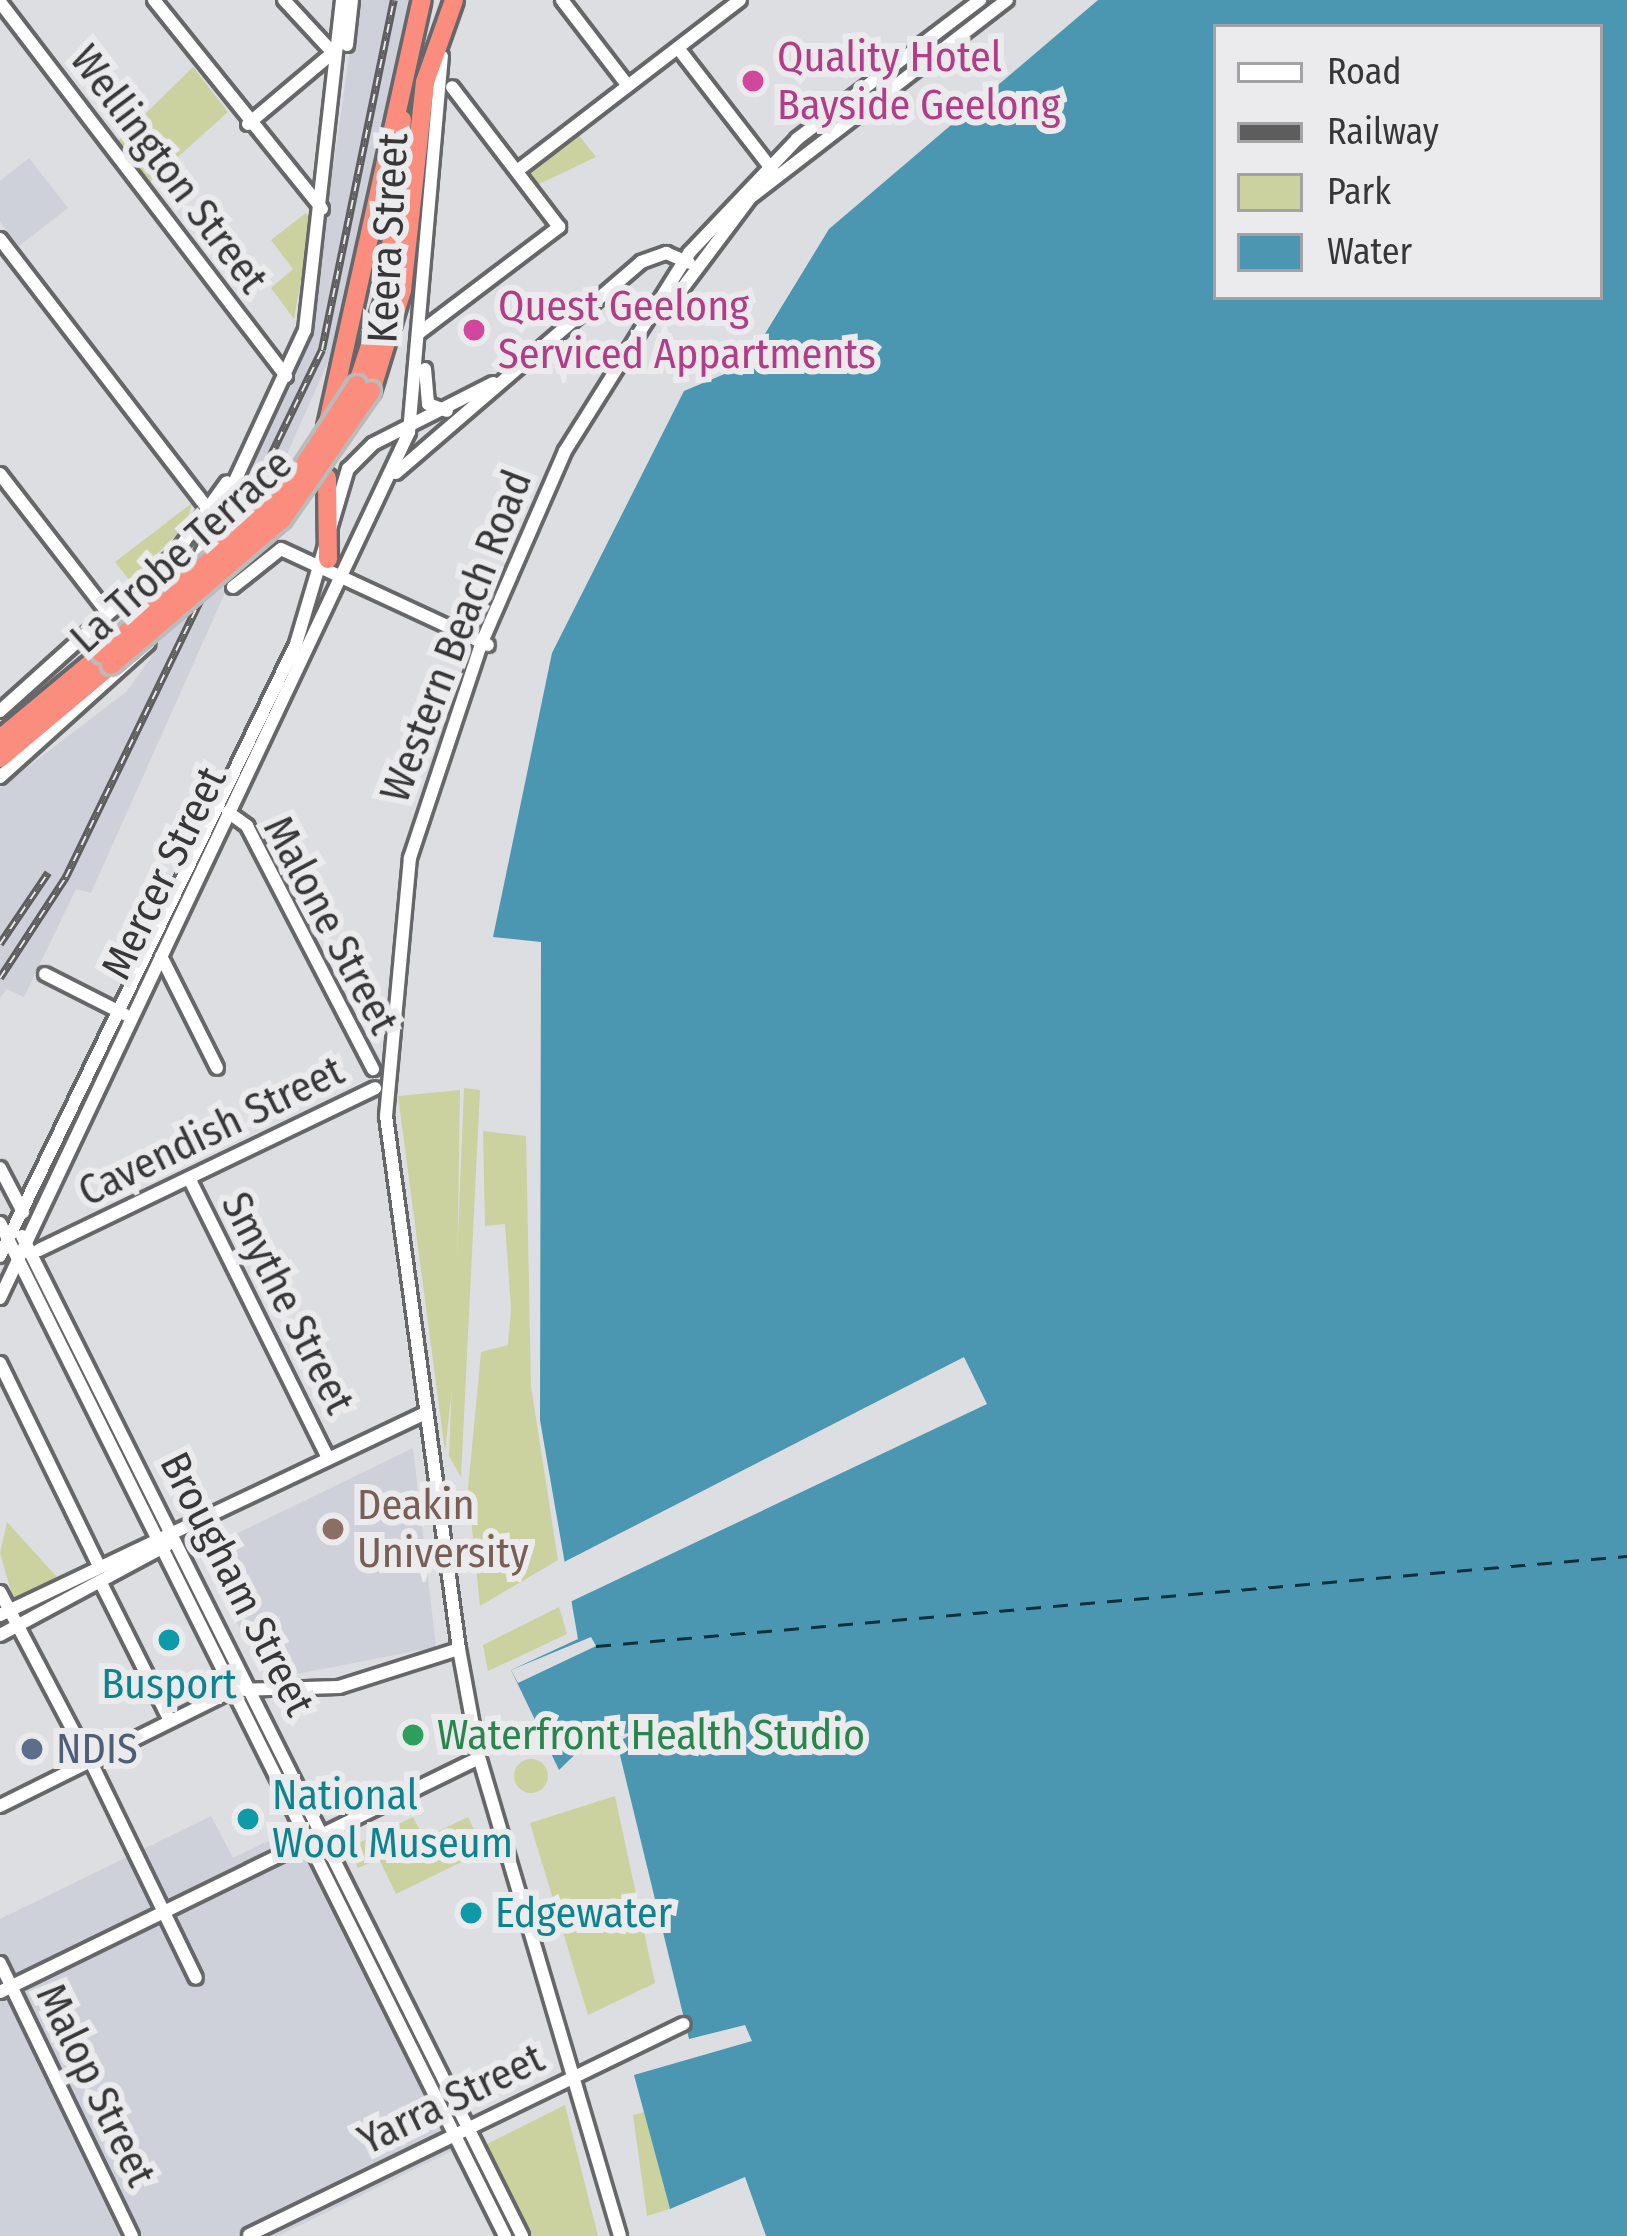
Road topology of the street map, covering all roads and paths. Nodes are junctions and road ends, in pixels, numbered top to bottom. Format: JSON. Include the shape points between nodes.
{"nodes":[{"id":1,"x":154,"y":0,"type":"edge"},
{"id":2,"x":284,"y":0,"type":"edge"},
{"id":3,"x":342,"y":0,"type":"edge"},
{"id":4,"x":352,"y":0,"type":"edge"},
{"id":5,"x":426,"y":0,"type":"edge"},
{"id":6,"x":454,"y":0,"type":"edge"},
{"id":7,"x":562,"y":0,"type":"edge"},
{"id":8,"x":980,"y":0,"type":"edge"},
{"id":9,"x":1007,"y":0,"type":"edge"},
{"id":10,"x":0,"y":2,"type":"edge"},
{"id":11,"x":731,"y":3,"type":"edge"},
{"id":12,"x":447,"y":21,"type":"junction"},
{"id":13,"x":678,"y":48,"type":"junction"},
{"id":14,"x":338,"y":56,"type":"junction"},
{"id":15,"x":628,"y":86,"type":"junction"},
{"id":16,"x":452,"y":87,"type":"dead end"},
{"id":17,"x":248,"y":124,"type":"junction"},
{"id":18,"x":772,"y":170,"type":"junction"},
{"id":19,"x":517,"y":171,"type":"junction"},
{"id":20,"x":322,"y":209,"type":"junction"},
{"id":21,"x":0,"y":239,"type":"edge"},
{"id":22,"x":686,"y":269,"type":"junction"},
{"id":23,"x":419,"y":334,"type":"junction"},
{"id":24,"x":286,"y":376,"type":"junction"},
{"id":25,"x":493,"y":383,"type":"junction"},
{"id":26,"x":364,"y":388,"type":"junction"},
{"id":27,"x":448,"y":410,"type":"junction"},
{"id":28,"x":327,"y":427,"type":"dead end"},
{"id":29,"x":410,"y":432,"type":"junction"},
{"id":30,"x":0,"y":474,"type":"edge"},
{"id":31,"x":390,"y":477,"type":"junction"},
{"id":32,"x":328,"y":478,"type":"dead end"},
{"id":33,"x":213,"y":515,"type":"junction"},
{"id":34,"x":327,"y":564,"type":"junction"},
{"id":35,"x":195,"y":567,"type":"dead end"},
{"id":36,"x":343,"y":576,"type":"junction"},
{"id":37,"x":142,"y":584,"type":"junction"},
{"id":38,"x":233,"y":586,"type":"dead end"},
{"id":39,"x":169,"y":588,"type":"dead end"},
{"id":40,"x":107,"y":614,"type":"junction"},
{"id":41,"x":149,"y":643,"type":"dead end"},
{"id":42,"x":485,"y":644,"type":"junction"},
{"id":43,"x":107,"y":660,"type":"junction"},
{"id":44,"x":0,"y":710,"type":"edge"},
{"id":45,"x":0,"y":739,"type":"edge"},
{"id":46,"x":0,"y":758,"type":"edge"},
{"id":47,"x":0,"y":776,"type":"edge"},
{"id":48,"x":224,"y":810,"type":"junction"},
{"id":49,"x":161,"y":956,"type":"junction"},
{"id":50,"x":45,"y":974,"type":"dead end"},
{"id":51,"x":125,"y":1015,"type":"junction"},
{"id":52,"x":391,"y":1065,"type":"junction"},
{"id":53,"x":217,"y":1068,"type":"dead end"},
{"id":54,"x":374,"y":1070,"type":"junction"},
{"id":55,"x":384,"y":1093,"type":"junction"},
{"id":56,"x":3,"y":1174,"type":"edge"},
{"id":57,"x":189,"y":1178,"type":"junction"},
{"id":58,"x":36,"y":1186,"type":"junction"},
{"id":59,"x":23,"y":1212,"type":"junction"},
{"id":60,"x":0,"y":1223,"type":"edge"},
{"id":61,"x":11,"y":1234,"type":"junction"},
{"id":62,"x":76,"y":1234,"type":"junction"},
{"id":63,"x":28,"y":1237,"type":"junction"},
{"id":64,"x":39,"y":1250,"type":"junction"},
{"id":65,"x":21,"y":1253,"type":"junction"},
{"id":66,"x":0,"y":1256,"type":"edge"},
{"id":67,"x":47,"y":1267,"type":"junction"},
{"id":68,"x":0,"y":1298,"type":"edge"},
{"id":69,"x":0,"y":1363,"type":"edge"},
{"id":70,"x":426,"y":1413,"type":"junction"},
{"id":71,"x":328,"y":1458,"type":"junction"},
{"id":72,"x":167,"y":1540,"type":"junction"},
{"id":73,"x":99,"y":1566,"type":"junction"},
{"id":74,"x":103,"y":1585,"type":"junction"},
{"id":75,"x":0,"y":1592,"type":"edge"},
{"id":76,"x":5,"y":1613,"type":"edge"},
{"id":77,"x":17,"y":1627,"type":"junction"},
{"id":78,"x":0,"y":1635,"type":"edge"},
{"id":79,"x":459,"y":1649,"type":"junction"},
{"id":80,"x":234,"y":1690,"type":"junction"},
{"id":81,"x":255,"y":1693,"type":"junction"},
{"id":82,"x":170,"y":1721,"type":"junction"},
{"id":83,"x":479,"y":1758,"type":"junction"},
{"id":84,"x":90,"y":1761,"type":"junction"},
{"id":85,"x":0,"y":1806,"type":"edge"},
{"id":86,"x":317,"y":1837,"type":"junction"},
{"id":87,"x":164,"y":1912,"type":"junction"},
{"id":88,"x":0,"y":1963,"type":"edge"},
{"id":89,"x":196,"y":1978,"type":"dead end"},
{"id":90,"x":6,"y":1989,"type":"edge"},
{"id":91,"x":683,"y":2024,"type":"dead end"},
{"id":92,"x":579,"y":2074,"type":"junction"},
{"id":93,"x":468,"y":2127,"type":"junction"},
{"id":94,"x":454,"y":2134,"type":"junction"},
{"id":95,"x":249,"y":2235,"type":"edge"},
{"id":96,"x":132,"y":2236,"type":"edge"},
{"id":97,"x":505,"y":2236,"type":"edge"},
{"id":98,"x":522,"y":2236,"type":"edge"},
{"id":99,"x":620,"y":2236,"type":"edge"}],
"edges":[{"from":1,"to":17,"type":"street"},
{"from":2,"to":14,"type":"street"},
{"from":3,"to":14,"type":"street"},
{"from":4,"to":14,"type":"street"},
{"from":5,"to":26,"type":"highway","name":"La Trobe Terrace","via":[[402,119],[387,294]]},
{"from":5,"to":28,"type":"highway"},
{"from":6,"to":12,"type":"highway","name":"Keera Street"},
{"from":7,"to":15,"type":"street"},
{"from":8,"to":18,"type":"street"},
{"from":9,"to":18,"type":"street"},
{"from":10,"to":24,"type":"street","name":"Wellington Street"},
{"from":11,"to":13,"type":"street"},
{"from":12,"to":23,"type":"street","name":"Keera Street","via":[[428,137]]},
{"from":12,"to":26,"type":"highway","name":"La Trobe Terrace","via":[[416,130],[398,310]]},
{"from":13,"to":15,"type":"street"},
{"from":13,"to":18,"type":"street"},
{"from":14,"to":17,"type":"street"},
{"from":14,"to":20,"type":"street"},
{"from":15,"to":19,"type":"street"},
{"from":16,"to":19,"type":"street"},
{"from":17,"to":20,"type":"street"},
{"from":18,"to":22,"type":"street","name":"Western Beach Road"},
{"from":19,"to":23,"type":"street","via":[[559,227]]},
{"from":20,"to":24,"type":"street","via":[[307,322]]},
{"from":21,"to":33,"type":"street"},
{"from":22,"to":25,"type":"street","via":[[653,257]]},
{"from":22,"to":42,"type":"street","name":"Western Beach Road","via":[[565,451]]},
{"from":23,"to":27,"type":"street","via":[[428,404]]},
{"from":23,"to":29,"type":"street","name":"Keera Street"},
{"from":24,"to":33,"type":"street"},
{"from":25,"to":27,"type":"street","name":"Mercer Street"},
{"from":25,"to":31,"type":"street"},
{"from":26,"to":43,"type":"highway","name":"La Trobe Terrace","bridge":true,"via":[[283,498]]},
{"from":27,"to":29,"type":"street","name":"Mercer Street"},
{"from":29,"to":31,"type":"street","name":"Keera Street"},
{"from":29,"to":34,"type":"street","name":"Mercer Street","via":[[352,464]]},
{"from":30,"to":40,"type":"street"},
{"from":31,"to":36,"type":"street","name":"Mercer Street"},
{"from":32,"to":34,"type":"highway"},
{"from":33,"to":35,"type":"street"},
{"from":33,"to":37,"type":"street"},
{"from":34,"to":36,"type":"street"},
{"from":34,"to":38,"type":"street","via":[[281,549]]},
{"from":34,"to":48,"type":"street","name":"Mercer Street"},
{"from":36,"to":42,"type":"street"},
{"from":36,"to":48,"type":"street","name":"Mercer Street"},
{"from":37,"to":39,"type":"street"},
{"from":37,"to":40,"type":"street"},
{"from":40,"to":44,"type":"street"},
{"from":41,"to":47,"type":"street"},
{"from":42,"to":52,"type":"street","name":"Western Beach Road","via":[[412,844]]},
{"from":43,"to":45,"type":"highway","name":"La Trobe Terrace"},
{"from":43,"to":46,"type":"highway","name":"La Trobe Terrace"},
{"from":48,"to":49,"type":"street","name":"Mercer Street"},
{"from":48,"to":51,"type":"street","name":"Mercer Street"},
{"from":48,"to":54,"type":"street","name":"Malone Street","via":[[247,826]]},
{"from":49,"to":51,"type":"street","name":"Mercer Street"},
{"from":49,"to":53,"type":"street"},
{"from":50,"to":51,"type":"street"},
{"from":51,"to":58,"type":"street","name":"Mercer Street"},
{"from":51,"to":63,"type":"street","name":"Mercer Street"},
{"from":52,"to":54,"type":"street"},
{"from":52,"to":55,"type":"street","name":"Western Beach Road"},
{"from":54,"to":55,"type":"street"},
{"from":55,"to":57,"type":"street","name":"Cavendish Street"},
{"from":55,"to":70,"type":"street","name":"Western Beach Road"},
{"from":56,"to":58,"type":"street"},
{"from":56,"to":59,"type":"street"},
{"from":57,"to":62,"type":"street","name":"Cavendish Street"},
{"from":57,"to":71,"type":"street","name":"Smythe Street"},
{"from":58,"to":59,"type":"street","name":"Mercer Street"},
{"from":59,"to":61,"type":"street","name":"Mercer Street"},
{"from":60,"to":61,"type":"street","name":"Brougham Street"},
{"from":61,"to":63,"type":"street"},
{"from":61,"to":65,"type":"street","name":"Brougham Street"},
{"from":61,"to":66,"type":"street","name":"Mercer Street"},
{"from":62,"to":64,"type":"street","name":"Cavendish Street"},
{"from":62,"to":67,"type":"street","name":"Cavendish Street"},
{"from":63,"to":64,"type":"street","name":"Brougham Street"},
{"from":63,"to":65,"type":"street","name":"Mercer Street"},
{"from":64,"to":67,"type":"street","name":"Brougham Street"},
{"from":65,"to":68,"type":"street","name":"Mercer Street"},
{"from":65,"to":72,"type":"street","name":"Brougham Street"},
{"from":67,"to":72,"type":"street","name":"Brougham Street"},
{"from":69,"to":73,"type":"street"},
{"from":70,"to":71,"type":"street"},
{"from":70,"to":79,"type":"street","name":"Western Beach Road"},
{"from":71,"to":72,"type":"street"},
{"from":72,"to":73,"type":"street"},
{"from":72,"to":74,"type":"street"},
{"from":72,"to":80,"type":"street","name":"Brougham Street"},
{"from":72,"to":81,"type":"street","name":"Brougham Street"},
{"from":73,"to":76,"type":"street"},
{"from":74,"to":77,"type":"street"},
{"from":74,"to":82,"type":"street"},
{"from":75,"to":76,"type":"street"},
{"from":76,"to":77,"type":"street"},
{"from":77,"to":78,"type":"street"},
{"from":77,"to":84,"type":"street"},
{"from":79,"to":81,"type":"street","via":[[369,1678]]},
{"from":79,"to":83,"type":"street","name":"Western Beach Road"},
{"from":80,"to":81,"type":"street"},
{"from":80,"to":82,"type":"street"},
{"from":80,"to":86,"type":"street","name":"Brougham Street"},
{"from":81,"to":86,"type":"street","name":"Brougham Street"},
{"from":82,"to":84,"type":"street"},
{"from":83,"to":86,"type":"street"},
{"from":83,"to":92,"type":"street","name":"Western Beach Road"},
{"from":84,"to":85,"type":"street"},
{"from":84,"to":87,"type":"street"},
{"from":86,"to":87,"type":"street"},
{"from":86,"to":93,"type":"street","name":"Brougham Street"},
{"from":86,"to":94,"type":"street","name":"Brougham Street"},
{"from":87,"to":89,"type":"street"},
{"from":87,"to":90,"type":"street"},
{"from":88,"to":90,"type":"street","name":"Malop Street"},
{"from":90,"to":96,"type":"street","name":"Malop Street"},
{"from":91,"to":92,"type":"street","name":"Yarra Street"},
{"from":92,"to":93,"type":"street","name":"Yarra Street"},
{"from":92,"to":99,"type":"street","name":"Western Beach Road"},
{"from":93,"to":94,"type":"street","name":"Yarra Street"},
{"from":93,"to":98,"type":"street","name":"Brougham Street"},
{"from":94,"to":95,"type":"street","name":"Yarra Street"},
{"from":94,"to":97,"type":"street","name":"Brougham Street"}]}
